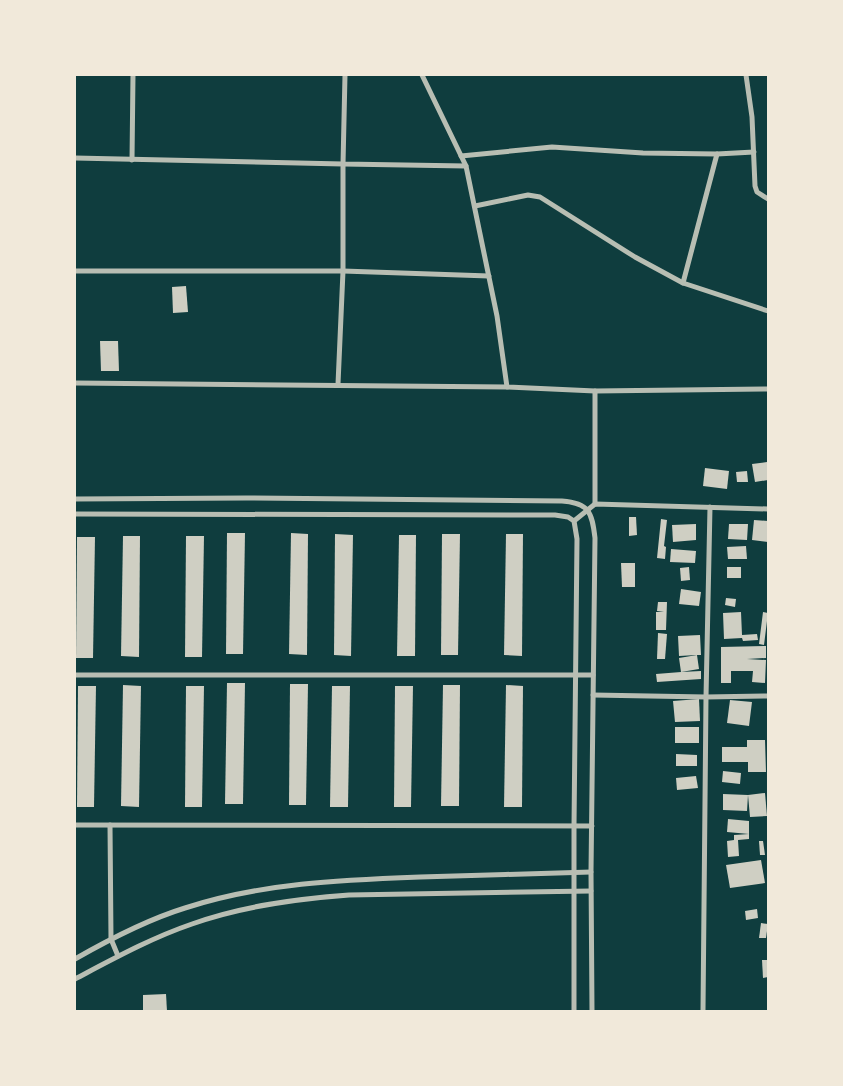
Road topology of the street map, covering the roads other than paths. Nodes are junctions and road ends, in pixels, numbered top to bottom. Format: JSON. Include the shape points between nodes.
{"nodes":[{"id":1,"x":133,"y":75,"type":"edge"},
{"id":2,"x":345,"y":75,"type":"edge"},
{"id":3,"x":422,"y":75,"type":"edge"},
{"id":4,"x":746,"y":75,"type":"edge"},
{"id":5,"x":754,"y":152,"type":"junction"},
{"id":6,"x":717,"y":154,"type":"junction"},
{"id":7,"x":462,"y":156,"type":"junction"},
{"id":8,"x":75,"y":158,"type":"edge"},
{"id":9,"x":132,"y":160,"type":"junction"},
{"id":10,"x":343,"y":164,"type":"junction"},
{"id":11,"x":466,"y":166,"type":"junction"},
{"id":12,"x":768,"y":199,"type":"edge"},
{"id":13,"x":475,"y":206,"type":"junction"},
{"id":14,"x":343,"y":271,"type":"junction"},
{"id":15,"x":75,"y":272,"type":"edge"},
{"id":16,"x":489,"y":276,"type":"junction"},
{"id":17,"x":683,"y":283,"type":"junction"},
{"id":18,"x":768,"y":311,"type":"edge"},
{"id":19,"x":75,"y":383,"type":"edge"},
{"id":20,"x":338,"y":384,"type":"junction"},
{"id":21,"x":507,"y":387,"type":"junction"},
{"id":22,"x":768,"y":389,"type":"edge"},
{"id":23,"x":595,"y":391,"type":"junction"},
{"id":24,"x":75,"y":499,"type":"edge"},
{"id":25,"x":595,"y":504,"type":"junction"},
{"id":26,"x":710,"y":507,"type":"junction"},
{"id":27,"x":588,"y":509,"type":"junction"},
{"id":28,"x":768,"y":509,"type":"edge"},
{"id":29,"x":75,"y":514,"type":"edge"},
{"id":30,"x":574,"y":521,"type":"junction"},
{"id":31,"x":75,"y":675,"type":"edge"},
{"id":32,"x":575,"y":675,"type":"junction"},
{"id":33,"x":593,"y":675,"type":"junction"},
{"id":34,"x":593,"y":694,"type":"junction"},
{"id":35,"x":768,"y":696,"type":"edge"},
{"id":36,"x":706,"y":697,"type":"junction"},
{"id":37,"x":75,"y":825,"type":"edge"},
{"id":38,"x":110,"y":825,"type":"junction"},
{"id":39,"x":574,"y":826,"type":"junction"},
{"id":40,"x":592,"y":826,"type":"junction"},
{"id":41,"x":574,"y":872,"type":"junction"},
{"id":42,"x":591,"y":872,"type":"junction"},
{"id":43,"x":574,"y":891,"type":"junction"},
{"id":44,"x":591,"y":891,"type":"junction"},
{"id":45,"x":111,"y":939,"type":"junction"},
{"id":46,"x":118,"y":956,"type":"junction"},
{"id":47,"x":75,"y":959,"type":"edge"},
{"id":48,"x":75,"y":980,"type":"edge"},
{"id":49,"x":574,"y":1011,"type":"edge"},
{"id":50,"x":592,"y":1011,"type":"edge"},
{"id":51,"x":703,"y":1011,"type":"edge"}],
"edges":[{"from":1,"to":9,"type":"street"},
{"from":2,"to":10,"type":"street"},
{"from":3,"to":7,"type":"street"},
{"from":4,"to":5,"type":"street"},
{"from":5,"to":6,"type":"street"},
{"from":5,"to":12,"type":"street","via":[[755,186],[757,192]]},
{"from":6,"to":7,"type":"street","via":[[552,147]]},
{"from":6,"to":17,"type":"street"},
{"from":7,"to":11,"type":"street"},
{"from":8,"to":9,"type":"street"},
{"from":9,"to":10,"type":"street"},
{"from":10,"to":11,"type":"street"},
{"from":10,"to":14,"type":"street"},
{"from":11,"to":13,"type":"street"},
{"from":13,"to":16,"type":"street"},
{"from":13,"to":17,"type":"street","via":[[528,195],[540,196],[635,257]]},
{"from":14,"to":15,"type":"street"},
{"from":14,"to":16,"type":"street"},
{"from":14,"to":20,"type":"street"},
{"from":16,"to":21,"type":"street"},
{"from":17,"to":18,"type":"street"},
{"from":19,"to":20,"type":"street"},
{"from":20,"to":21,"type":"street"},
{"from":21,"to":23,"type":"street"},
{"from":22,"to":23,"type":"street"},
{"from":23,"to":25,"type":"street"},
{"from":24,"to":27,"type":"street","via":[[562,501],[581,504]]},
{"from":25,"to":26,"type":"street"},
{"from":25,"to":27,"type":"street"},
{"from":26,"to":28,"type":"street"},
{"from":26,"to":36,"type":"street"},
{"from":27,"to":30,"type":"street"},
{"from":27,"to":33,"type":"street","via":[[594,538]]},
{"from":29,"to":30,"type":"street","via":[[546,515],[568,517]]},
{"from":30,"to":32,"type":"street","via":[[577,539]]},
{"from":31,"to":32,"type":"street"},
{"from":32,"to":33,"type":"street"},
{"from":32,"to":39,"type":"street"},
{"from":33,"to":34,"type":"street"},
{"from":34,"to":36,"type":"street"},
{"from":34,"to":40,"type":"street"},
{"from":35,"to":36,"type":"street"},
{"from":36,"to":51,"type":"street"},
{"from":37,"to":38,"type":"street"},
{"from":38,"to":39,"type":"street"},
{"from":38,"to":45,"type":"street"},
{"from":39,"to":40,"type":"street"},
{"from":39,"to":41,"type":"street"},
{"from":40,"to":42,"type":"street"},
{"from":41,"to":42,"type":"street"},
{"from":41,"to":43,"type":"street"},
{"from":41,"to":45,"type":"street","via":[[296,883],[184,908]]},
{"from":42,"to":44,"type":"street"},
{"from":43,"to":44,"type":"street"},
{"from":43,"to":46,"type":"street","via":[[310,898],[231,912],[192,924]]},
{"from":43,"to":49,"type":"street"},
{"from":44,"to":50,"type":"street"},
{"from":45,"to":46,"type":"street"},
{"from":45,"to":47,"type":"street"},
{"from":46,"to":48,"type":"street"}]}
